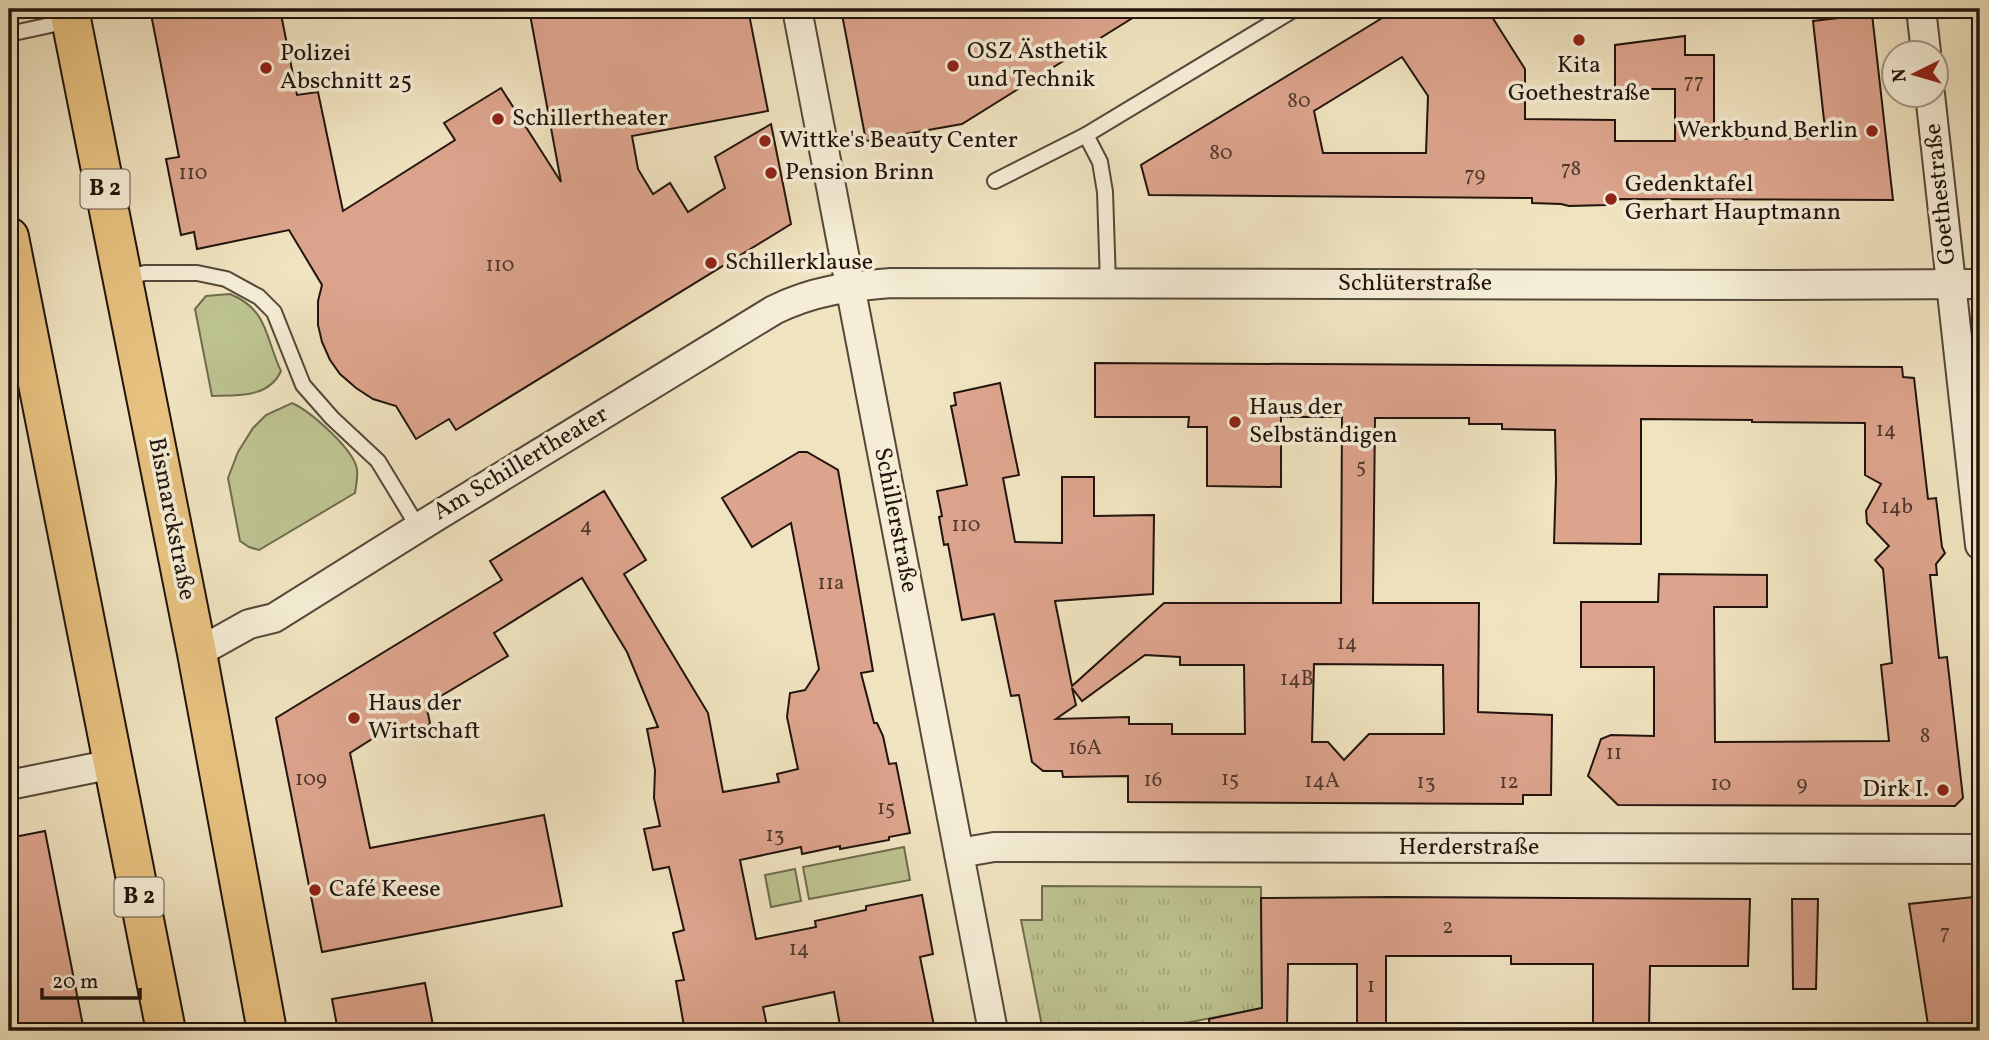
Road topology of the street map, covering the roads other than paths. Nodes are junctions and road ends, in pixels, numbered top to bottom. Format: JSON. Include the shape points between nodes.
{"nodes":[{"id":1,"x":797,"y":9,"type":"edge"},
{"id":2,"x":1295,"y":9,"type":"edge"},
{"id":3,"x":1921,"y":9,"type":"edge"},
{"id":4,"x":70,"y":15,"type":"edge"},
{"id":5,"x":9,"y":34,"type":"edge"},
{"id":6,"x":1924,"y":38,"type":"edge"},
{"id":7,"x":1932,"y":108,"type":"edge"},
{"id":8,"x":1086,"y":135,"type":"junction"},
{"id":9,"x":995,"y":181,"type":"dead end"},
{"id":10,"x":9,"y":237,"type":"edge"},
{"id":11,"x":122,"y":278,"type":"junction"},
{"id":12,"x":1108,"y":283,"type":"junction"},
{"id":13,"x":1951,"y":284,"type":"junction"},
{"id":14,"x":1980,"y":284,"type":"edge"},
{"id":15,"x":850,"y":286,"type":"junction"},
{"id":16,"x":418,"y":527,"type":"junction"},
{"id":17,"x":1980,"y":545,"type":"edge"},
{"id":18,"x":197,"y":653,"type":"junction"},
{"id":19,"x":113,"y":764,"type":"junction"},
{"id":20,"x":9,"y":785,"type":"edge"},
{"id":21,"x":1980,"y":849,"type":"edge"},
{"id":22,"x":959,"y":853,"type":"junction"},
{"id":23,"x":166,"y":1031,"type":"edge"},
{"id":24,"x":267,"y":1031,"type":"edge"},
{"id":25,"x":993,"y":1031,"type":"edge"}],
"edges":[{"from":1,"to":15,"type":"street","name":"Schillerstraße"},
{"from":2,"to":8,"type":"lane"},
{"from":3,"to":6,"type":"street"},
{"from":4,"to":5,"type":"lane"},
{"from":4,"to":11,"type":"main road","name":"Bismarckstraße","number":"B 2"},
{"from":7,"to":13,"type":"street","name":"Goethestraße"},
{"from":8,"to":9,"type":"lane"},
{"from":8,"to":12,"type":"lane","via":[[1100,162],[1105,192]]},
{"from":10,"to":19,"type":"main road","number":"B 2"},
{"from":11,"to":16,"type":"lane","via":[[197,273],[226,279],[259,297],[274,312],[303,385],[378,461]]},
{"from":11,"to":18,"type":"main road","name":"Bismarckstraße","number":"B 2"},
{"from":12,"to":13,"type":"street","name":"Schlüterstraße"},
{"from":12,"to":15,"type":"street","name":"Schlüterstraße"},
{"from":13,"to":14,"type":"street","name":"Schlüterstraße"},
{"from":13,"to":17,"type":"street","name":"Goethestraße"},
{"from":15,"to":16,"type":"street","name":"Am Schillertheater","via":[[796,299],[774,310]]},
{"from":15,"to":22,"type":"street","name":"Schillerstraße"},
{"from":16,"to":18,"type":"street","name":"Am Schillertheater","via":[[274,618],[249,624]]},
{"from":18,"to":24,"type":"main road","name":"Bismarckstraße","number":"B 2"},
{"from":19,"to":20,"type":"street"},
{"from":19,"to":23,"type":"main road","number":"B 2"},
{"from":21,"to":22,"type":"street","name":"Herderstraße","via":[[994,847]]},
{"from":22,"to":25,"type":"street","name":"Schillerstraße"}]}
